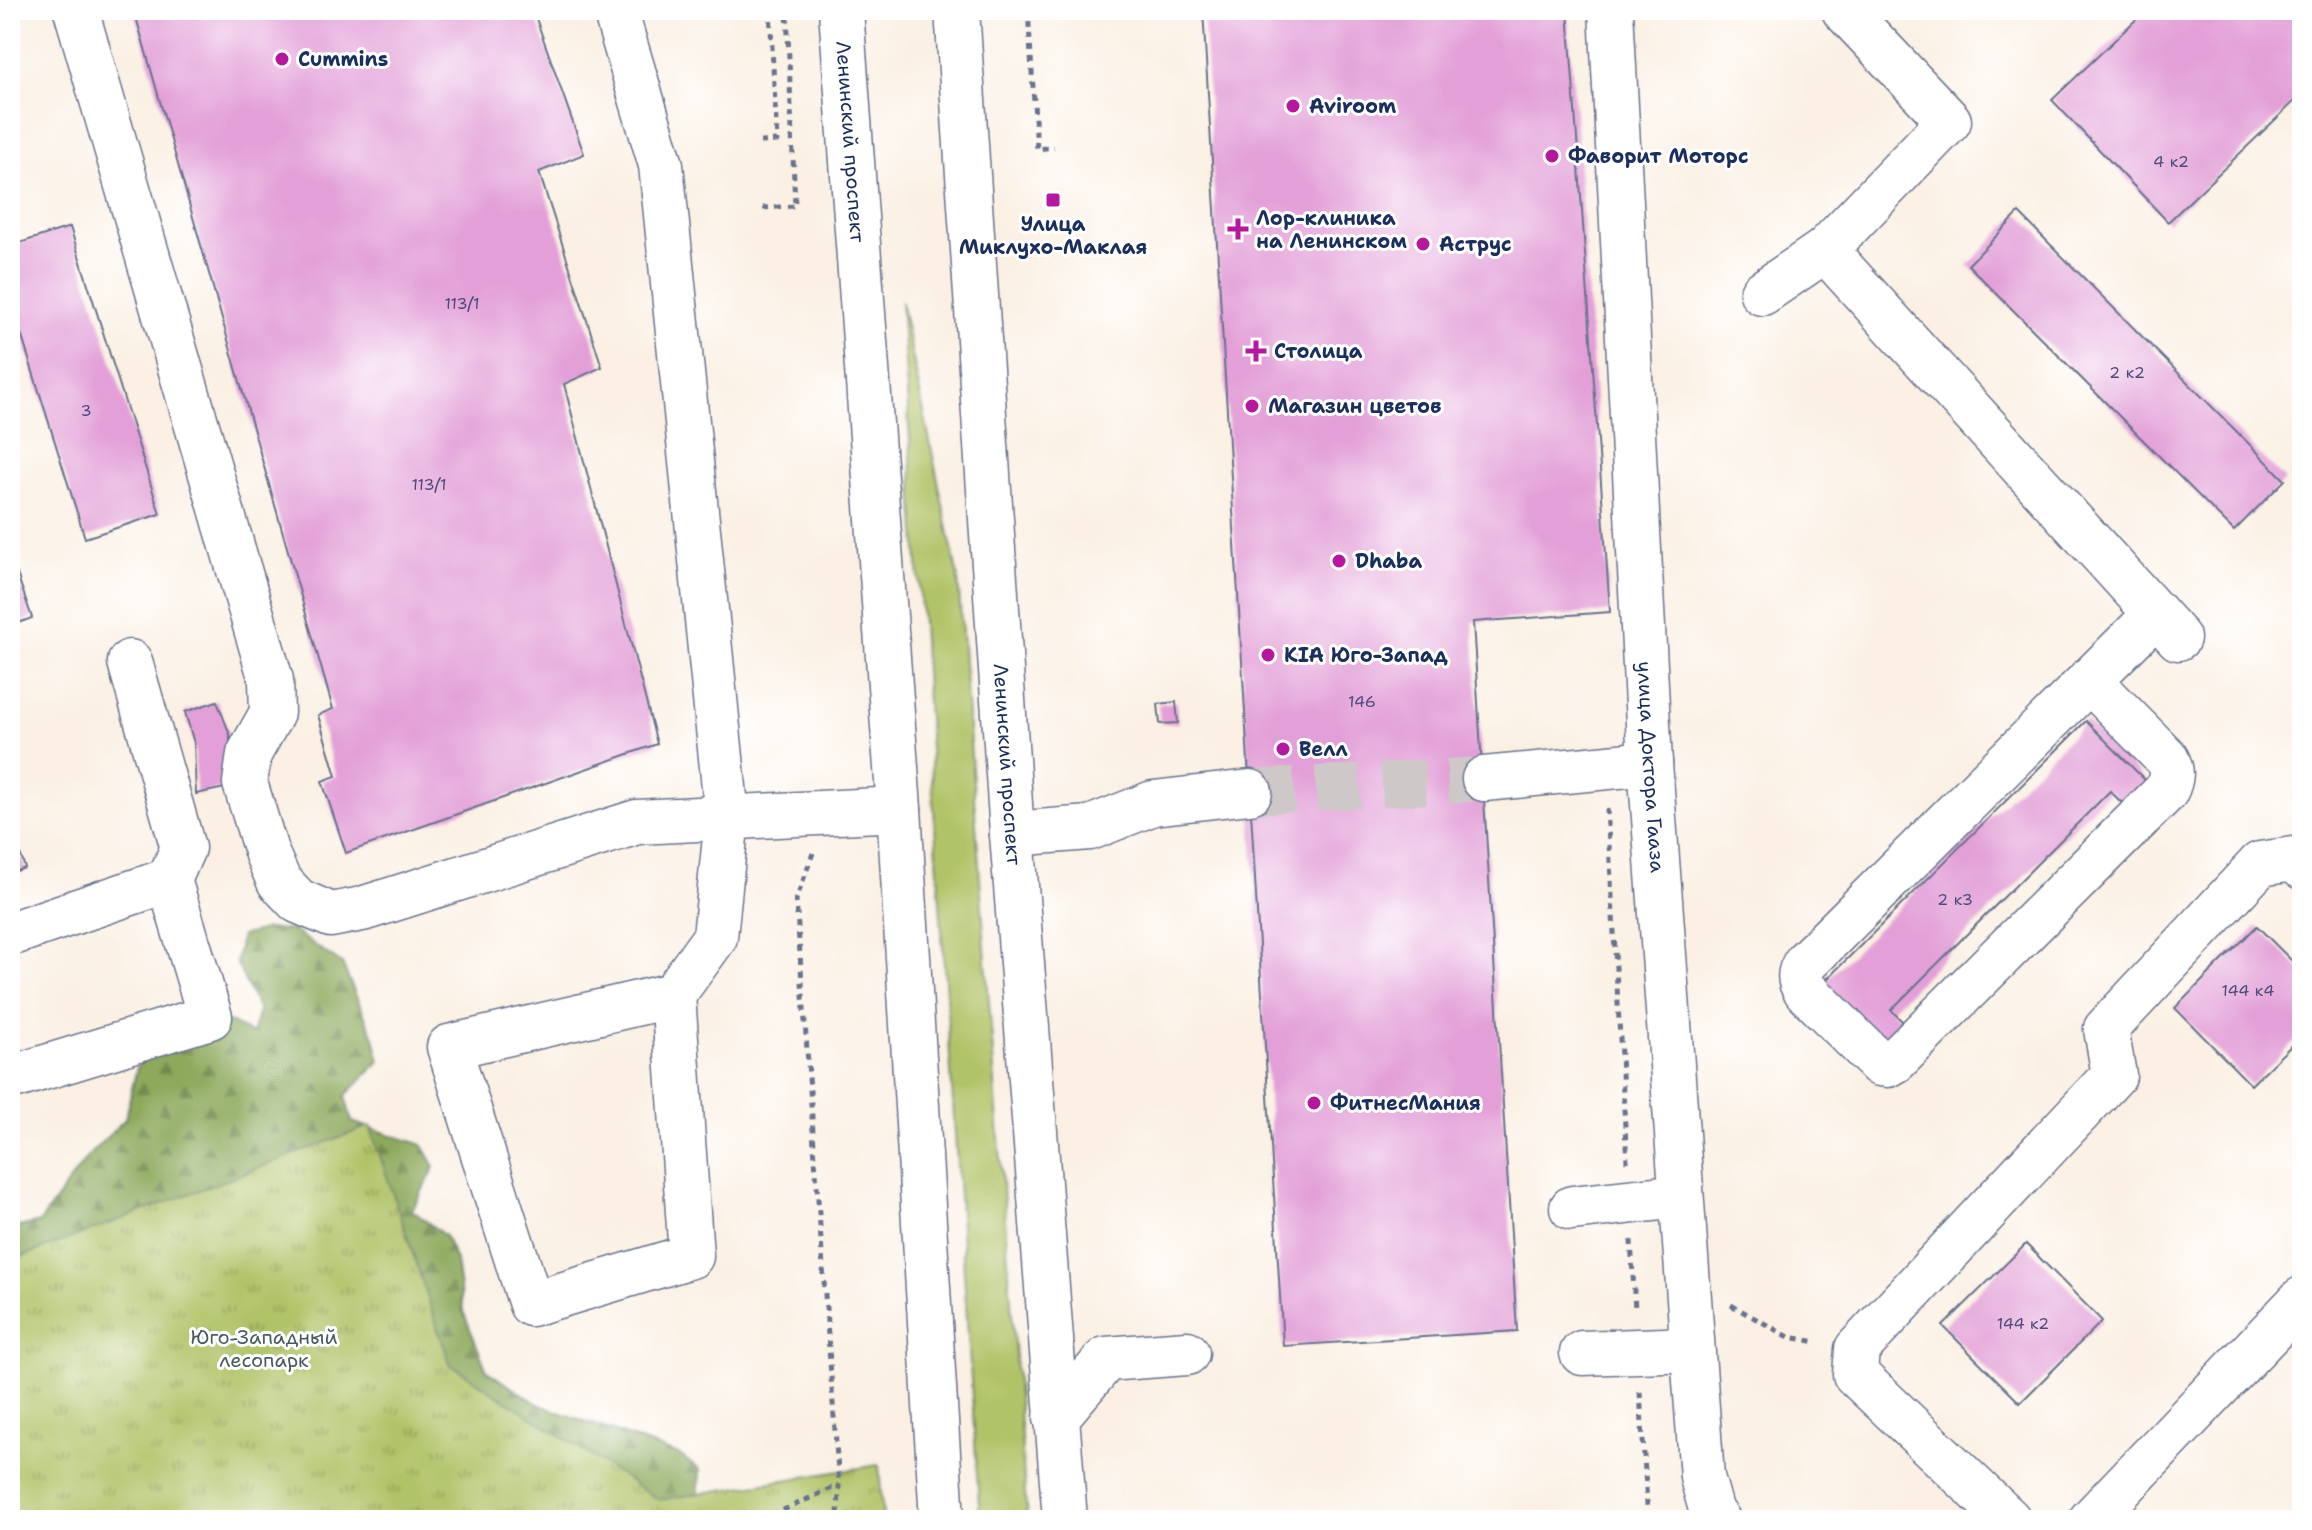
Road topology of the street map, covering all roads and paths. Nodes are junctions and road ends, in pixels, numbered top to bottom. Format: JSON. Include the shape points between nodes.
{"nodes":[{"id":1,"x":76,"y":10,"type":"edge"},
{"id":2,"x":615,"y":10,"type":"edge"},
{"id":3,"x":770,"y":10,"type":"edge"},
{"id":4,"x":787,"y":10,"type":"edge"},
{"id":5,"x":841,"y":10,"type":"edge"},
{"id":6,"x":957,"y":10,"type":"edge"},
{"id":7,"x":1028,"y":10,"type":"edge"},
{"id":8,"x":1611,"y":10,"type":"edge"},
{"id":9,"x":1844,"y":10,"type":"edge"},
{"id":10,"x":760,"y":142,"type":"dead end"},
{"id":11,"x":1054,"y":147,"type":"dead end"},
{"id":12,"x":763,"y":208,"type":"dead end"},
{"id":13,"x":1825,"y":250,"type":"junction"},
{"id":14,"x":1762,"y":293,"type":"dead end"},
{"id":15,"x":130,"y":662,"type":"dead end"},
{"id":16,"x":2089,"y":680,"type":"junction"},
{"id":17,"x":1650,"y":763,"type":"junction"},
{"id":18,"x":1605,"y":768,"type":"junction"},
{"id":19,"x":1484,"y":779,"type":"tunnel mouth"},
{"id":20,"x":1250,"y":792,"type":"tunnel mouth"},
{"id":21,"x":899,"y":809,"type":"junction"},
{"id":22,"x":829,"y":811,"type":"junction"},
{"id":23,"x":727,"y":817,"type":"junction"},
{"id":24,"x":1012,"y":834,"type":"junction"},
{"id":25,"x":2302,"y":867,"type":"edge"},
{"id":26,"x":169,"y":880,"type":"junction"},
{"id":27,"x":10,"y":934,"type":"edge"},
{"id":28,"x":673,"y":995,"type":"junction"},
{"id":29,"x":10,"y":1078,"type":"edge"},
{"id":30,"x":1681,"y":1196,"type":"junction"},
{"id":31,"x":1629,"y":1202,"type":"junction"},
{"id":32,"x":1572,"y":1208,"type":"dead end"},
{"id":33,"x":1687,"y":1281,"type":"junction"},
{"id":34,"x":2302,"y":1299,"type":"edge"},
{"id":35,"x":1692,"y":1349,"type":"junction"},
{"id":36,"x":1857,"y":1349,"type":"junction"},
{"id":37,"x":1638,"y":1351,"type":"junction"},
{"id":38,"x":1187,"y":1353,"type":"dead end"},
{"id":39,"x":1582,"y":1353,"type":"dead end"},
{"id":40,"x":1056,"y":1418,"type":"junction"},
{"id":41,"x":839,"y":1485,"type":"junction"},
{"id":42,"x":761,"y":1520,"type":"edge"},
{"id":43,"x":838,"y":1520,"type":"edge"},
{"id":44,"x":942,"y":1520,"type":"edge"},
{"id":45,"x":1065,"y":1520,"type":"edge"},
{"id":46,"x":1648,"y":1520,"type":"edge"},
{"id":47,"x":1718,"y":1520,"type":"edge"},
{"id":48,"x":2009,"y":1520,"type":"edge"},
{"id":49,"x":2091,"y":1520,"type":"edge"}],
"edges":[{"from":1,"to":23,"type":"main road","via":[[271,680],[272,713],[249,754],[245,783],[279,881],[298,901],[331,915],[637,822]]},
{"from":2,"to":23,"type":"main road","via":[[661,165]]},
{"from":3,"to":10,"type":"path","via":[[777,141]]},
{"from":4,"to":12,"type":"path","via":[[795,206]]},
{"from":5,"to":21,"type":"main road","name":"Ленинский проспект"},
{"from":6,"to":24,"type":"main road","name":"Ленинский проспект"},
{"from":7,"to":11,"type":"path","via":[[1037,149]]},
{"from":8,"to":17,"type":"main road","name":"улица Доктора Гааза"},
{"from":9,"to":13,"type":"main road","via":[[1949,121]]},
{"from":13,"to":14,"type":"main road"},
{"from":13,"to":16,"type":"main road","via":[[2167,626]]},
{"from":15,"to":26,"type":"main road","via":[[183,848]]},
{"from":16,"to":16,"type":"main road","via":[[1799,972],[1806,991],[1880,1064],[1895,1061],[2166,791],[2172,779],[2166,758]]},
{"from":17,"to":18,"type":"main road"},
{"from":17,"to":30,"type":"main road","name":"улица Доктора Гааза"},
{"from":18,"to":19,"type":"main road"},
{"from":18,"to":31,"type":"path"},
{"from":20,"to":24,"type":"main road","via":[[1153,803],[1090,828]]},
{"from":21,"to":22,"type":"main road"},
{"from":21,"to":44,"type":"main road","name":"Ленинский проспект"},
{"from":22,"to":23,"type":"main road"},
{"from":22,"to":41,"type":"path","via":[[796,900]]},
{"from":23,"to":28,"type":"main road","via":[[715,937]]},
{"from":24,"to":40,"type":"main road","name":"Ленинский проспект"},
{"from":25,"to":36,"type":"main road","via":[[2294,859],[2260,864],[2106,1029],[2114,1075]]},
{"from":26,"to":27,"type":"main road"},
{"from":26,"to":29,"type":"main road","via":[[210,1017]]},
{"from":28,"to":28,"type":"main road","via":[[691,1256],[531,1304],[449,1047]]},
{"from":30,"to":31,"type":"main road"},
{"from":30,"to":33,"type":"main road","name":"улица Доктора Гааза"},
{"from":31,"to":32,"type":"main road"},
{"from":31,"to":37,"type":"path"},
{"from":33,"to":35,"type":"main road","name":"улица Доктора Гааза"},
{"from":33,"to":36,"type":"path","via":[[1789,1337]]},
{"from":34,"to":49,"type":"main road"},
{"from":35,"to":37,"type":"main road"},
{"from":35,"to":47,"type":"main road","name":"улица Доктора Гааза","via":[[1702,1477]]},
{"from":36,"to":48,"type":"main road","via":[[1855,1374]]},
{"from":37,"to":39,"type":"main road"},
{"from":37,"to":46,"type":"path"},
{"from":38,"to":40,"type":"main road","via":[[1106,1359]]},
{"from":40,"to":45,"type":"main road","name":"Ленинский проспект"},
{"from":41,"to":42,"type":"path"},
{"from":41,"to":43,"type":"path"}]}
